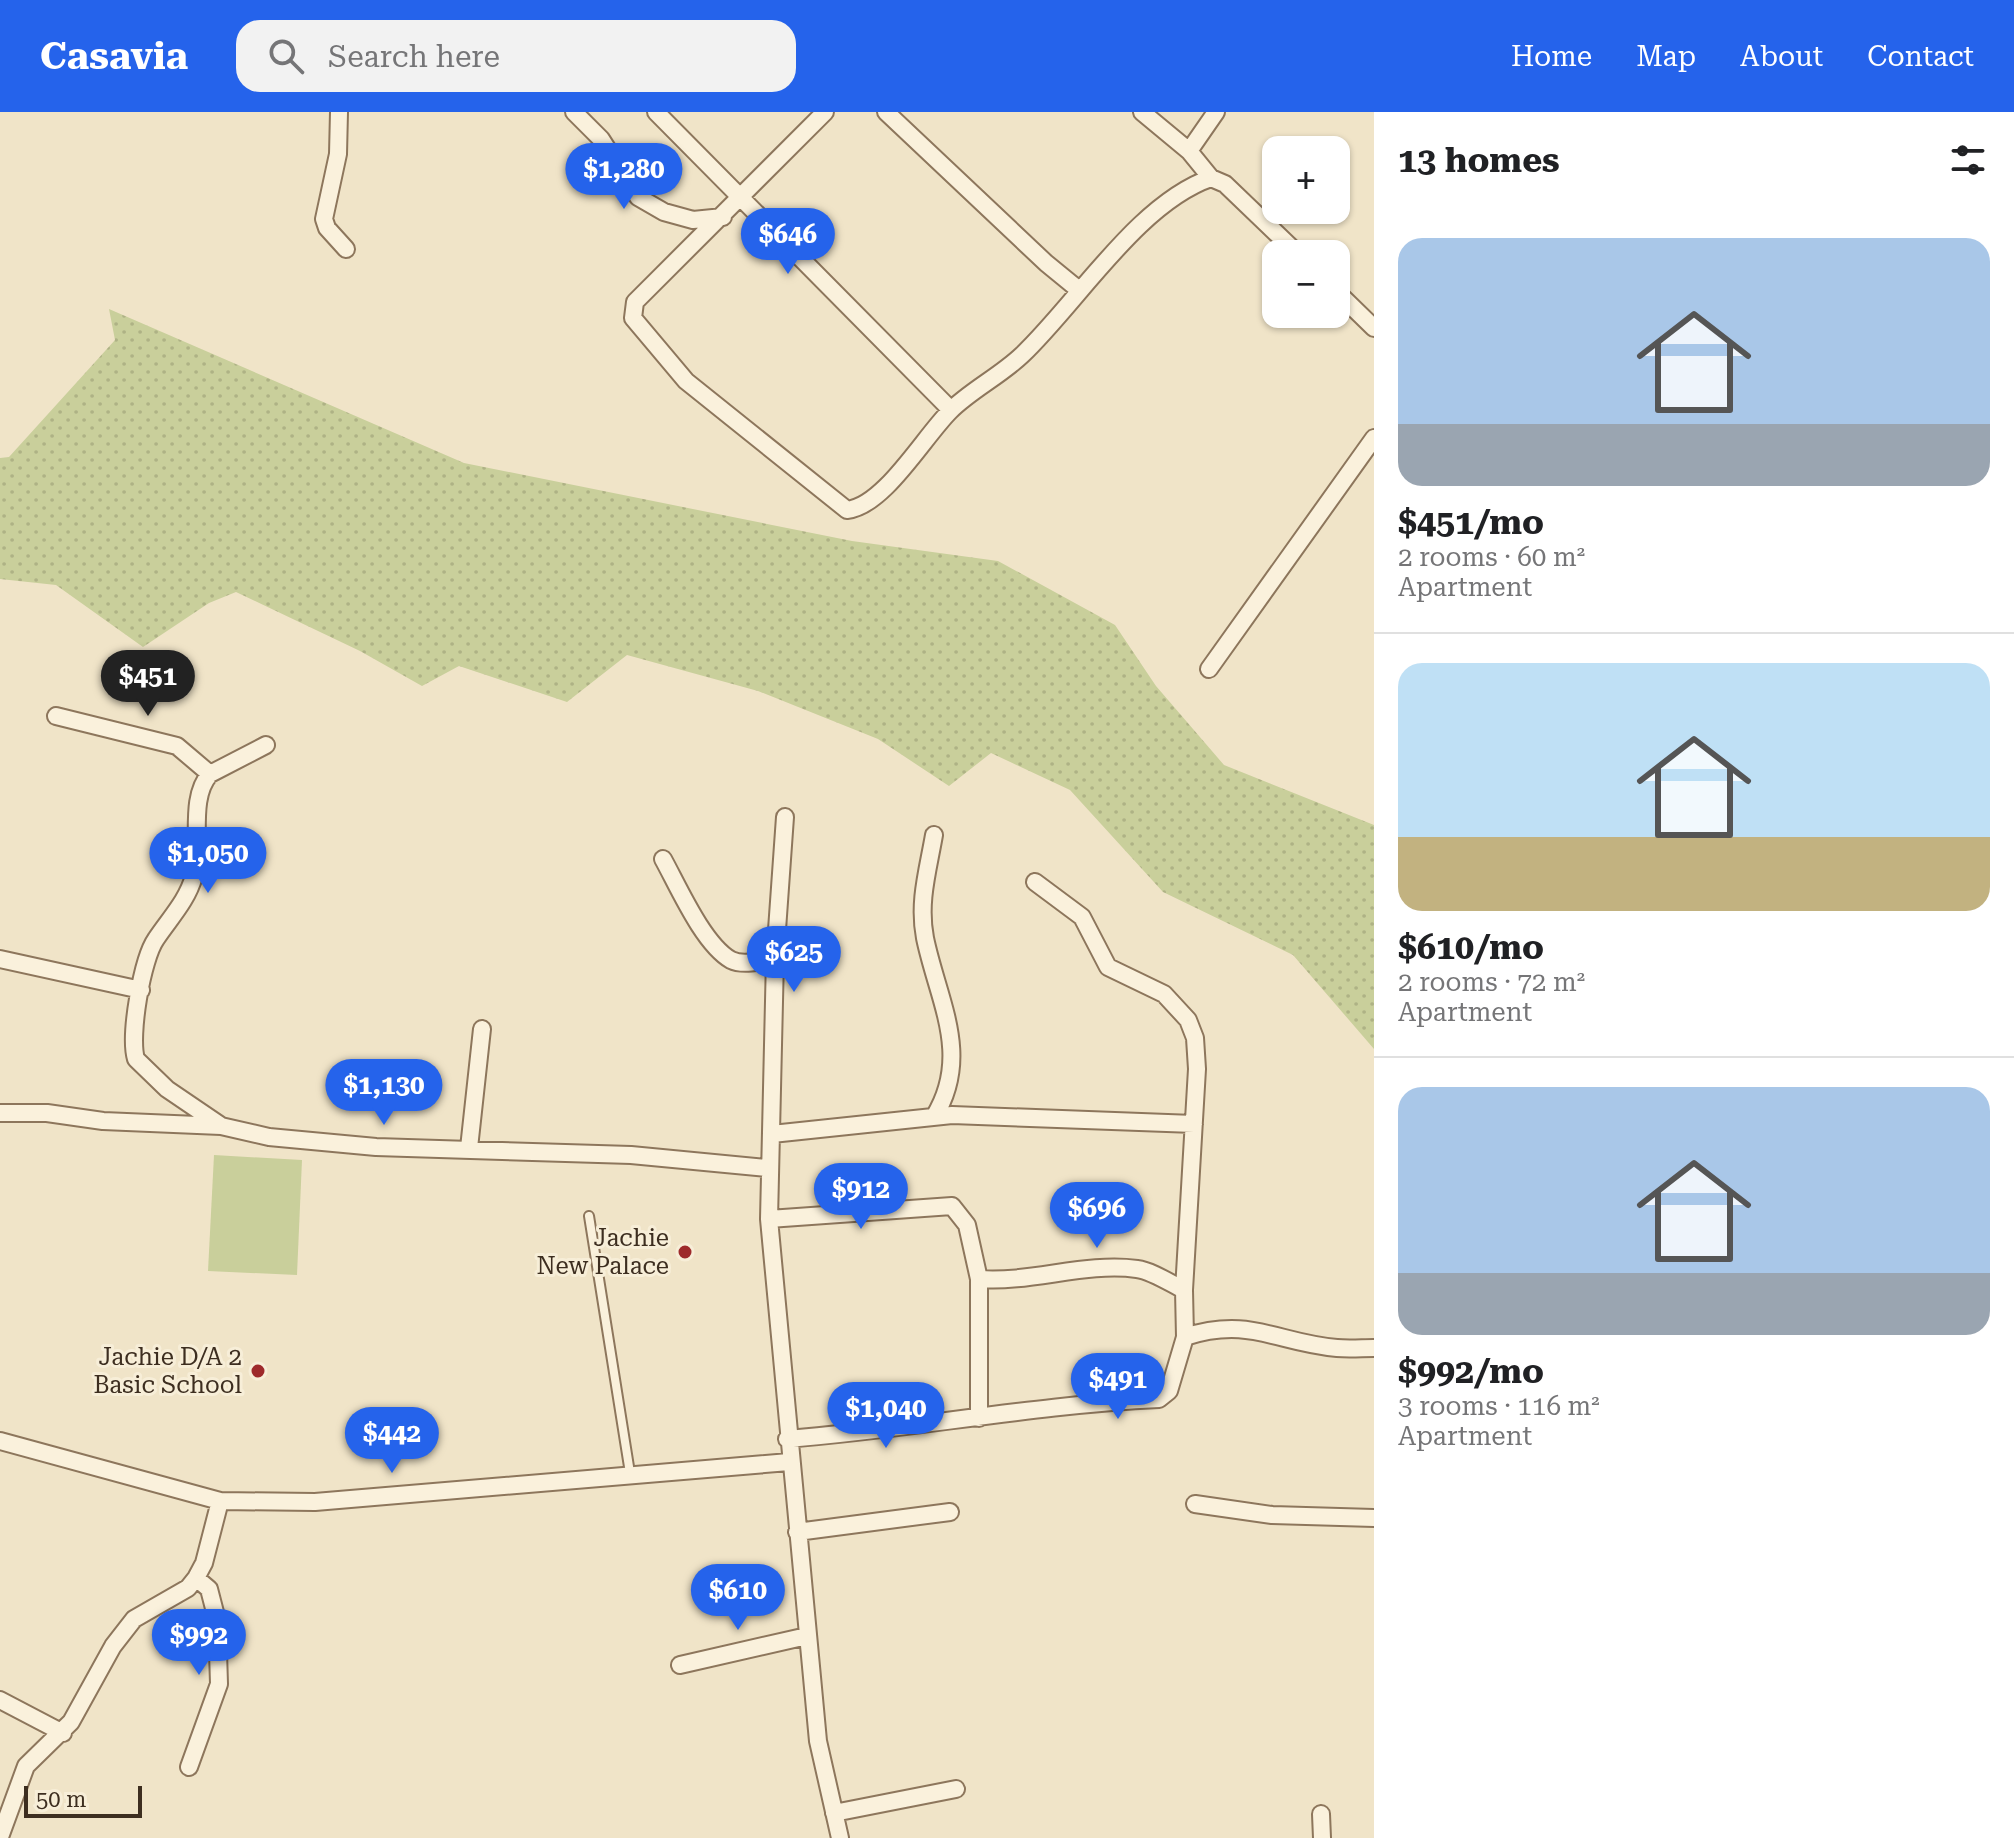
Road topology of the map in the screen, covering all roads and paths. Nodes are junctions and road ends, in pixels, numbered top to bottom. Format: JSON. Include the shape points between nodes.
{"nodes":[{"id":1,"x":339,"y":112,"type":"edge"},
{"id":2,"x":574,"y":112,"type":"edge"},
{"id":3,"x":656,"y":112,"type":"edge"},
{"id":4,"x":825,"y":112,"type":"edge"},
{"id":5,"x":886,"y":112,"type":"edge"},
{"id":6,"x":1142,"y":112,"type":"edge"},
{"id":7,"x":1216,"y":112,"type":"edge"},
{"id":8,"x":1189,"y":151,"type":"junction"},
{"id":9,"x":1211,"y":178,"type":"junction"},
{"id":10,"x":741,"y":200,"type":"junction"},
{"id":11,"x":723,"y":217,"type":"junction"},
{"id":12,"x":1283,"y":240,"type":"edge"},
{"id":13,"x":346,"y":249,"type":"dead end"},
{"id":14,"x":1079,"y":290,"type":"junction"},
{"id":15,"x":1350,"y":305,"type":"edge"},
{"id":16,"x":1374,"y":328,"type":"edge"},
{"id":17,"x":951,"y":410,"type":"junction"},
{"id":18,"x":1374,"y":438,"type":"edge"},
{"id":19,"x":1209,"y":669,"type":"dead end"},
{"id":20,"x":56,"y":716,"type":"dead end"},
{"id":21,"x":266,"y":745,"type":"dead end"},
{"id":22,"x":210,"y":774,"type":"junction"},
{"id":23,"x":785,"y":817,"type":"dead end"},
{"id":24,"x":934,"y":835,"type":"dead end"},
{"id":25,"x":663,"y":859,"type":"dead end"},
{"id":26,"x":1035,"y":882,"type":"dead end"},
{"id":27,"x":775,"y":958,"type":"junction"},
{"id":28,"x":0,"y":959,"type":"edge"},
{"id":29,"x":141,"y":990,"type":"junction"},
{"id":30,"x":482,"y":1029,"type":"dead end"},
{"id":31,"x":0,"y":1113,"type":"edge"},
{"id":32,"x":934,"y":1117,"type":"junction"},
{"id":33,"x":1194,"y":1124,"type":"junction"},
{"id":34,"x":221,"y":1126,"type":"junction"},
{"id":35,"x":772,"y":1134,"type":"junction"},
{"id":36,"x":469,"y":1148,"type":"junction"},
{"id":37,"x":767,"y":1168,"type":"junction"},
{"id":38,"x":589,"y":1216,"type":"dead end"},
{"id":39,"x":769,"y":1219,"type":"junction"},
{"id":40,"x":979,"y":1279,"type":"junction"},
{"id":41,"x":1184,"y":1290,"type":"junction"},
{"id":42,"x":1185,"y":1337,"type":"junction"},
{"id":43,"x":1374,"y":1348,"type":"edge"},
{"id":44,"x":979,"y":1418,"type":"junction"},
{"id":45,"x":787,"y":1439,"type":"junction"},
{"id":46,"x":0,"y":1441,"type":"edge"},
{"id":47,"x":789,"y":1462,"type":"junction"},
{"id":48,"x":630,"y":1473,"type":"junction"},
{"id":49,"x":220,"y":1501,"type":"junction"},
{"id":50,"x":1195,"y":1504,"type":"dead end"},
{"id":51,"x":950,"y":1512,"type":"dead end"},
{"id":52,"x":1374,"y":1518,"type":"edge"},
{"id":53,"x":797,"y":1532,"type":"junction"},
{"id":54,"x":196,"y":1578,"type":"junction"},
{"id":55,"x":807,"y":1636,"type":"junction"},
{"id":56,"x":680,"y":1665,"type":"dead end"},
{"id":57,"x":0,"y":1700,"type":"edge"},
{"id":58,"x":63,"y":1733,"type":"junction"},
{"id":59,"x":189,"y":1767,"type":"dead end"},
{"id":60,"x":956,"y":1789,"type":"dead end"},
{"id":61,"x":834,"y":1813,"type":"junction"},
{"id":62,"x":1321,"y":1814,"type":"dead end"},
{"id":63,"x":0,"y":1837,"type":"edge"},
{"id":64,"x":840,"y":1838,"type":"edge"},
{"id":65,"x":1322,"y":1838,"type":"edge"}],
"edges":[{"from":1,"to":13,"type":"street","via":[[338,154],[324,219]]},
{"from":2,"to":11,"type":"street","via":[[601,139],[638,197],[693,220]]},
{"from":3,"to":10,"type":"street"},
{"from":4,"to":10,"type":"street"},
{"from":5,"to":14,"type":"street"},
{"from":6,"to":8,"type":"street"},
{"from":7,"to":8,"type":"street"},
{"from":8,"to":9,"type":"street"},
{"from":9,"to":12,"type":"street","via":[[1225,184]]},
{"from":9,"to":14,"type":"street","via":[[1194,184],[1146,222]]},
{"from":10,"to":11,"type":"street"},
{"from":10,"to":17,"type":"street"},
{"from":11,"to":17,"type":"street","via":[[632,309],[633,318],[686,381],[847,510],[869,504]]},
{"from":14,"to":17,"type":"street","via":[[1022,356]]},
{"from":15,"to":16,"type":"street"},
{"from":18,"to":19,"type":"street"},
{"from":20,"to":22,"type":"street","via":[[177,746]]},
{"from":21,"to":22,"type":"street"},
{"from":22,"to":29,"type":"street","via":[[203,782],[199,806],[193,879],[178,911],[154,941]]},
{"from":23,"to":27,"type":"street"},
{"from":24,"to":32,"type":"street","via":[[922,886],[925,937],[952,1033],[948,1094]]},
{"from":25,"to":27,"type":"street","via":[[721,952],[733,961]]},
{"from":26,"to":33,"type":"street","via":[[1082,917],[1108,967],[1164,994],[1188,1020],[1197,1054]]},
{"from":27,"to":35,"type":"street"},
{"from":28,"to":29,"type":"street"},
{"from":29,"to":34,"type":"street","via":[[136,1059],[167,1089]]},
{"from":30,"to":36,"type":"street"},
{"from":31,"to":34,"type":"street"},
{"from":32,"to":33,"type":"street","via":[[1012,1115]]},
{"from":32,"to":35,"type":"street"},
{"from":33,"to":41,"type":"street"},
{"from":34,"to":36,"type":"street","via":[[376,1147]]},
{"from":35,"to":37,"type":"street"},
{"from":36,"to":37,"type":"street"},
{"from":37,"to":39,"type":"street"},
{"from":38,"to":48,"type":"lane"},
{"from":39,"to":40,"type":"street","via":[[952,1206],[967,1225]]},
{"from":39,"to":45,"type":"street"},
{"from":40,"to":41,"type":"street","via":[[1140,1269]]},
{"from":40,"to":44,"type":"street"},
{"from":41,"to":42,"type":"street"},
{"from":42,"to":43,"type":"street","via":[[1211,1328],[1245,1327],[1336,1348]]},
{"from":42,"to":44,"type":"street","via":[[1169,1391],[1159,1399],[1058,1405]]},
{"from":44,"to":45,"type":"street"},
{"from":45,"to":47,"type":"street"},
{"from":46,"to":49,"type":"street"},
{"from":47,"to":48,"type":"street"},
{"from":47,"to":53,"type":"street"},
{"from":48,"to":49,"type":"street","via":[[315,1502]]},
{"from":49,"to":54,"type":"street"},
{"from":50,"to":52,"type":"street","via":[[1272,1515]]},
{"from":51,"to":53,"type":"street"},
{"from":53,"to":55,"type":"street"},
{"from":54,"to":58,"type":"street","via":[[134,1619]]},
{"from":54,"to":59,"type":"street","via":[[209,1589],[217,1620],[219,1684]]},
{"from":55,"to":56,"type":"street"},
{"from":55,"to":61,"type":"street","via":[[818,1741]]},
{"from":57,"to":58,"type":"street"},
{"from":58,"to":63,"type":"street","via":[[26,1766]]},
{"from":60,"to":61,"type":"street"},
{"from":61,"to":64,"type":"street"},
{"from":62,"to":65,"type":"street"}]}
